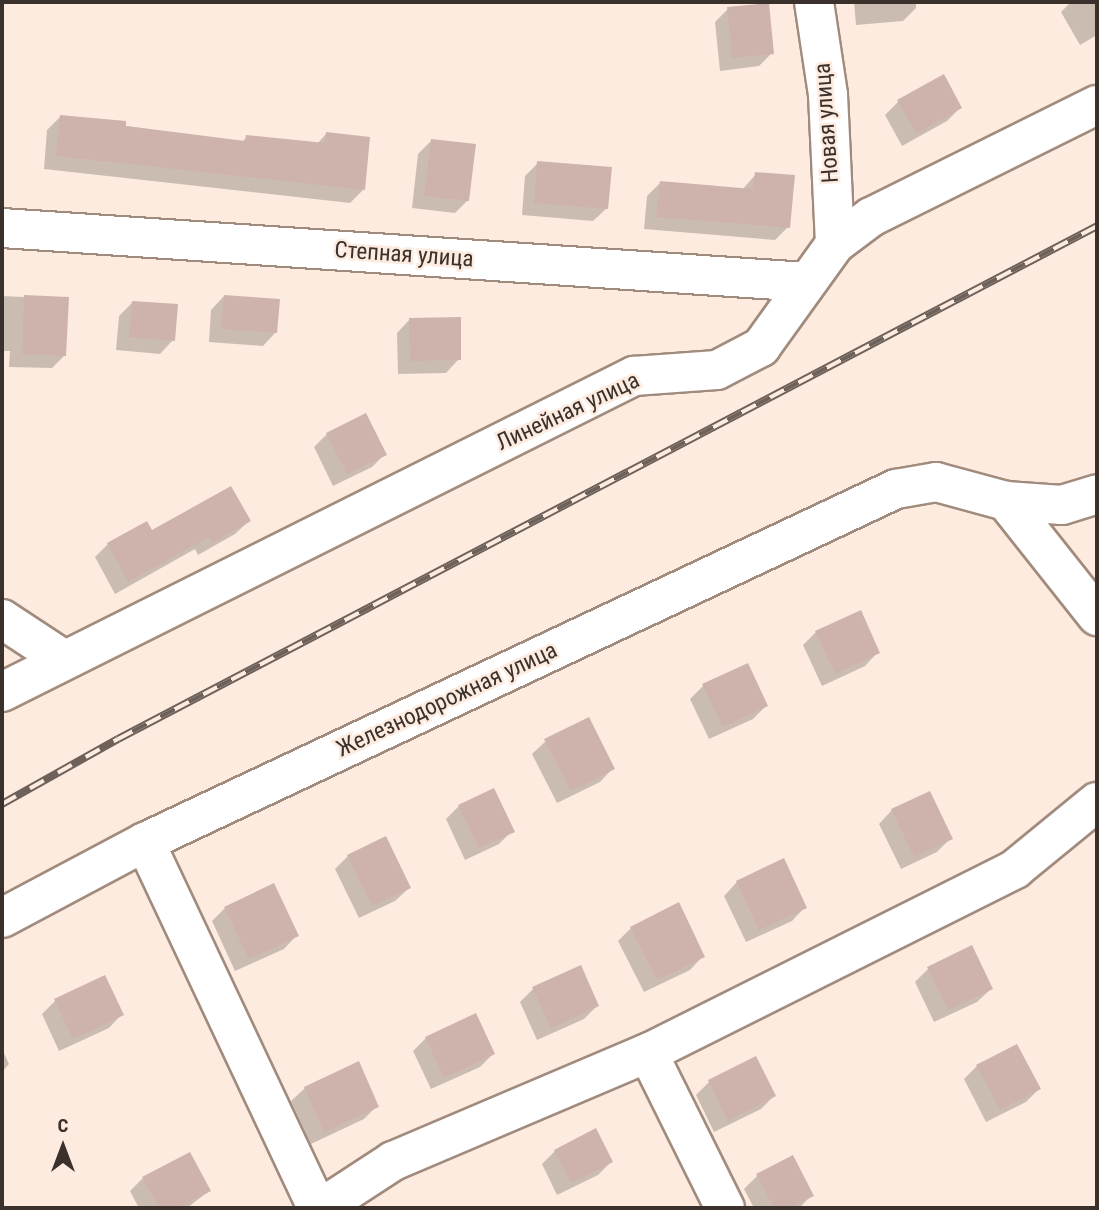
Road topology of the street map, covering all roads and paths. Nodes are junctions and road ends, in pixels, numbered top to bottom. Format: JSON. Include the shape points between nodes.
{"nodes":[{"id":1,"x":814,"y":2,"type":"edge"},
{"id":2,"x":1097,"y":105,"type":"edge"},
{"id":3,"x":2,"y":228,"type":"edge"},
{"id":4,"x":835,"y":244,"type":"junction"},
{"id":5,"x":806,"y":282,"type":"junction"},
{"id":6,"x":1097,"y":494,"type":"edge"},
{"id":7,"x":1006,"y":501,"type":"junction"},
{"id":8,"x":1097,"y":616,"type":"edge"},
{"id":9,"x":2,"y":619,"type":"edge"},
{"id":10,"x":63,"y":659,"type":"junction"},
{"id":11,"x":2,"y":692,"type":"edge"},
{"id":12,"x":1097,"y":802,"type":"edge"},
{"id":13,"x":145,"y":842,"type":"junction"},
{"id":14,"x":2,"y":918,"type":"edge"},
{"id":15,"x":648,"y":1053,"type":"junction"},
{"id":16,"x":319,"y":1208,"type":"edge"},
{"id":17,"x":725,"y":1208,"type":"edge"}],
"edges":[{"from":1,"to":4,"type":"street","name":"Новая улица","via":[[828,95]]},
{"from":2,"to":4,"type":"street","name":"Линейная улица","via":[[871,217]]},
{"from":3,"to":5,"type":"street","name":"Степная улица"},
{"from":4,"to":5,"type":"street","name":"Линейная улица"},
{"from":5,"to":10,"type":"street","name":"Линейная улица","via":[[761,347],[717,370],[634,376]]},
{"from":6,"to":7,"type":"street","name":"Железнодорожная улица","via":[[1062,505]]},
{"from":7,"to":8,"type":"street"},
{"from":7,"to":13,"type":"street","name":"Железнодорожная улица","via":[[936,482],[896,489]]},
{"from":9,"to":10,"type":"street"},
{"from":10,"to":11,"type":"street","name":"Линейная улица"},
{"from":12,"to":15,"type":"street","via":[[1015,869]]},
{"from":13,"to":14,"type":"street","name":"Железнодорожная улица"},
{"from":13,"to":16,"type":"street"},
{"from":15,"to":16,"type":"street","via":[[393,1161]]},
{"from":15,"to":17,"type":"street"}]}
